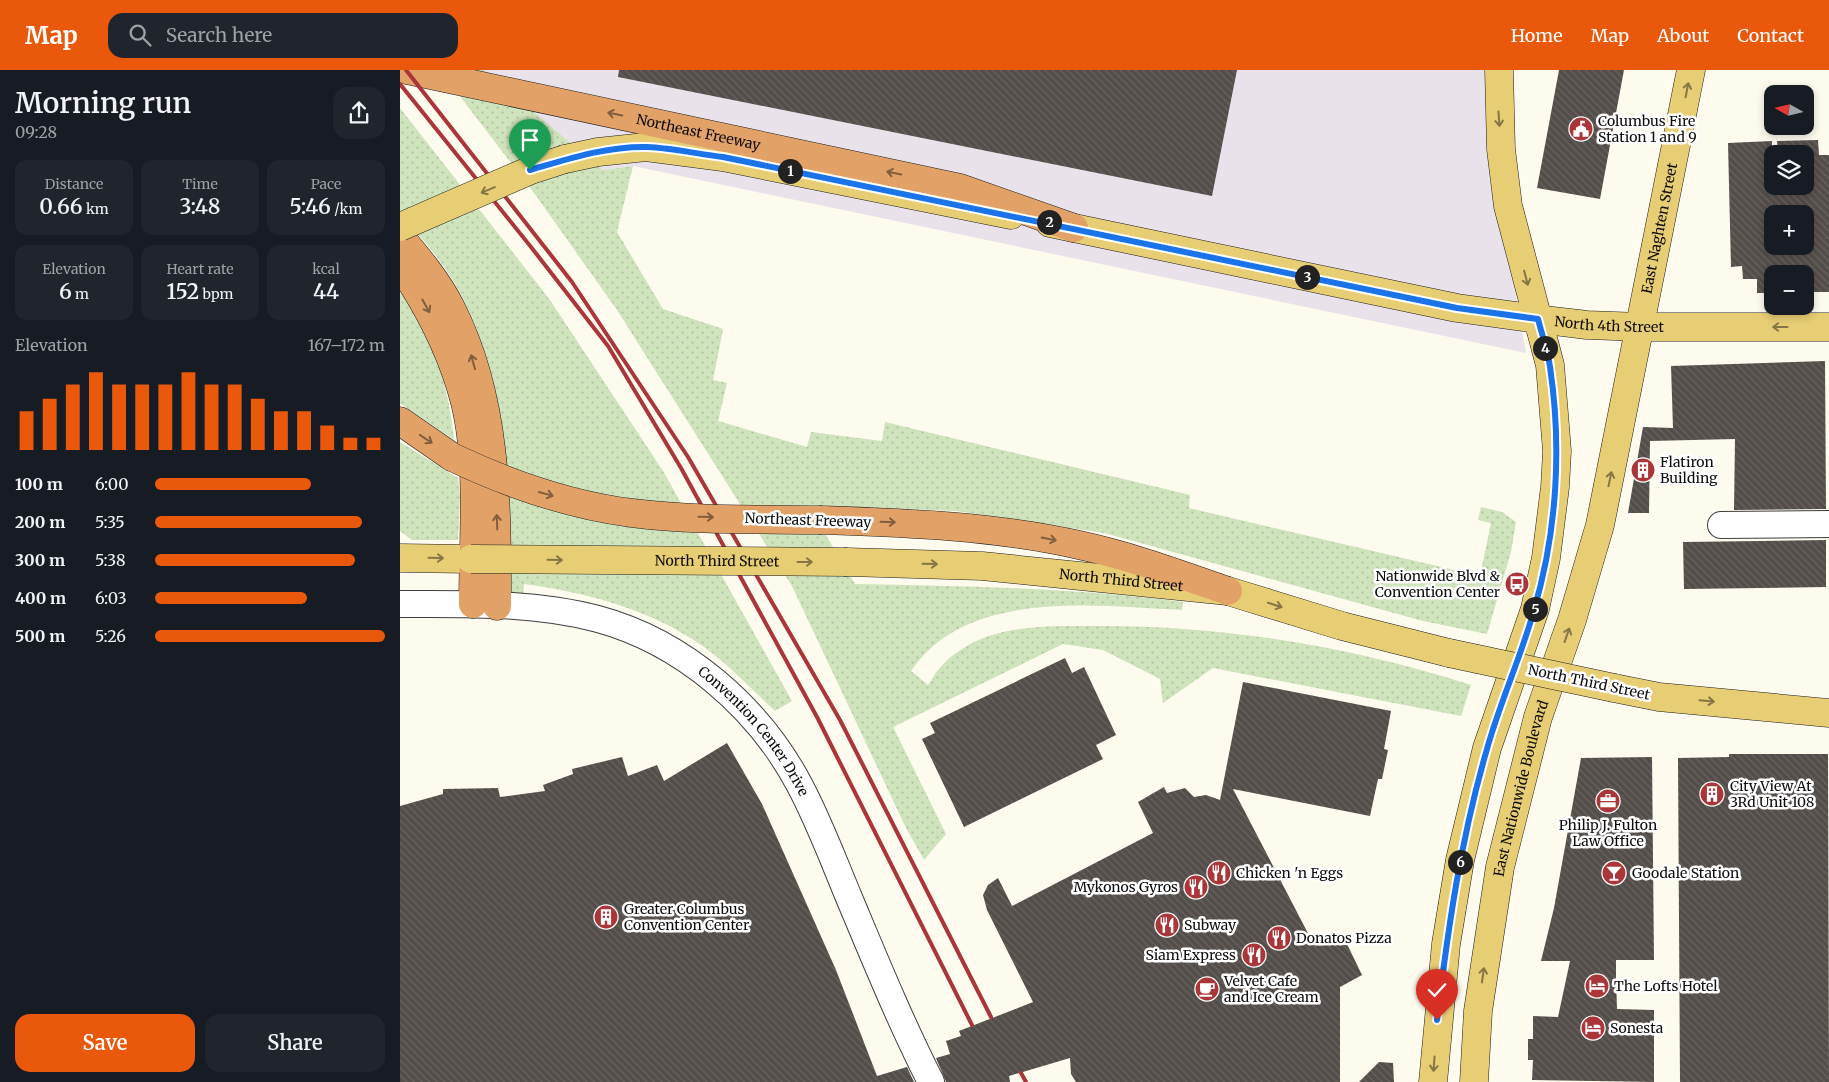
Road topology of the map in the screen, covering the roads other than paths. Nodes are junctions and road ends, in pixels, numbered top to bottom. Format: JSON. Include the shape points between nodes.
{"nodes":[{"id":1,"x":407,"y":70,"type":"edge"},
{"id":2,"x":1499,"y":70,"type":"edge"},
{"id":3,"x":1691,"y":70,"type":"edge"},
{"id":4,"x":400,"y":228,"type":"edge"},
{"id":5,"x":1074,"y":228,"type":"junction"},
{"id":6,"x":400,"y":237,"type":"edge"},
{"id":7,"x":400,"y":265,"type":"edge"},
{"id":8,"x":1538,"y":319,"type":"junction"},
{"id":9,"x":1829,"y":326,"type":"edge"},
{"id":10,"x":1642,"y":327,"type":"junction"},
{"id":11,"x":400,"y":421,"type":"edge"},
{"id":12,"x":1829,"y":524,"type":"edge"},
{"id":13,"x":1721,"y":525,"type":"dead end"},
{"id":14,"x":400,"y":558,"type":"edge"},
{"id":15,"x":1546,"y":558,"type":"junction"},
{"id":16,"x":1228,"y":591,"type":"junction"},
{"id":17,"x":1580,"y":595,"type":"junction"},
{"id":18,"x":400,"y":604,"type":"edge"},
{"id":19,"x":485,"y":605,"type":"junction"},
{"id":20,"x":1829,"y":713,"type":"edge"},
{"id":21,"x":932,"y":1082,"type":"edge"},
{"id":22,"x":1433,"y":1082,"type":"edge"},
{"id":23,"x":1474,"y":1082,"type":"edge"}],
"edges":[{"from":5,"to":1,"type":"highway","name":"Northeast Freeway","one_way":true,"via":[[960,188]]},
{"from":2,"to":8,"type":"main road","one_way":true,"via":[[1501,149],[1508,206]]},
{"from":10,"to":3,"type":"main road","name":"East Naghten Street","one_way":true},
{"from":5,"to":4,"type":"main road","name":"North 4th Street","one_way":true,"bridge":true,"via":[[723,157],[646,147],[598,152],[530,170]]},
{"from":5,"to":8,"type":"main road","name":"North 4th Street","via":[[1457,308]]},
{"from":19,"to":6,"type":"highway","one_way":true,"via":[[497,524],[492,446],[484,399],[468,346],[450,307],[424,266]]},
{"from":7,"to":19,"type":"highway","one_way":true,"via":[[437,326],[453,363],[465,404]]},
{"from":8,"to":10,"type":"main road","name":"North 4th Street"},
{"from":8,"to":15,"type":"main road","via":[[1550,365],[1557,451]]},
{"from":9,"to":10,"type":"main road","name":"North 4th Street","one_way":true},
{"from":17,"to":10,"type":"main road","name":"East Nationwide Boulevard","one_way":true,"via":[[1600,525]]},
{"from":11,"to":16,"type":"highway","name":"Northeast Freeway","one_way":true,"bridge":true,"via":[[452,457],[494,477],[590,506],[692,517],[976,528],[1121,555]]},
{"from":12,"to":13,"type":"street"},
{"from":14,"to":16,"type":"main road","name":"North Third Street","one_way":true,"bridge":true,"via":[[982,566]]},
{"from":15,"to":17,"type":"main road","via":[[1556,583]]},
{"from":15,"to":22,"type":"main road","one_way":true,"via":[[1535,609],[1487,748],[1460,860],[1446,944]]},
{"from":16,"to":20,"type":"main road","name":"North Third Street","one_way":true,"bridge":true,"via":[[1342,626],[1449,653],[1659,697]]},
{"from":23,"to":17,"type":"main road","name":"East Nationwide Boulevard","one_way":true,"via":[[1478,1011],[1500,867],[1538,716]]},
{"from":18,"to":19,"type":"street","name":"Convention Center Drive"},
{"from":19,"to":21,"type":"street","name":"Convention Center Drive","via":[[596,619],[632,631],[676,654],[711,678],[760,726],[799,784],[898,1013]]}]}
